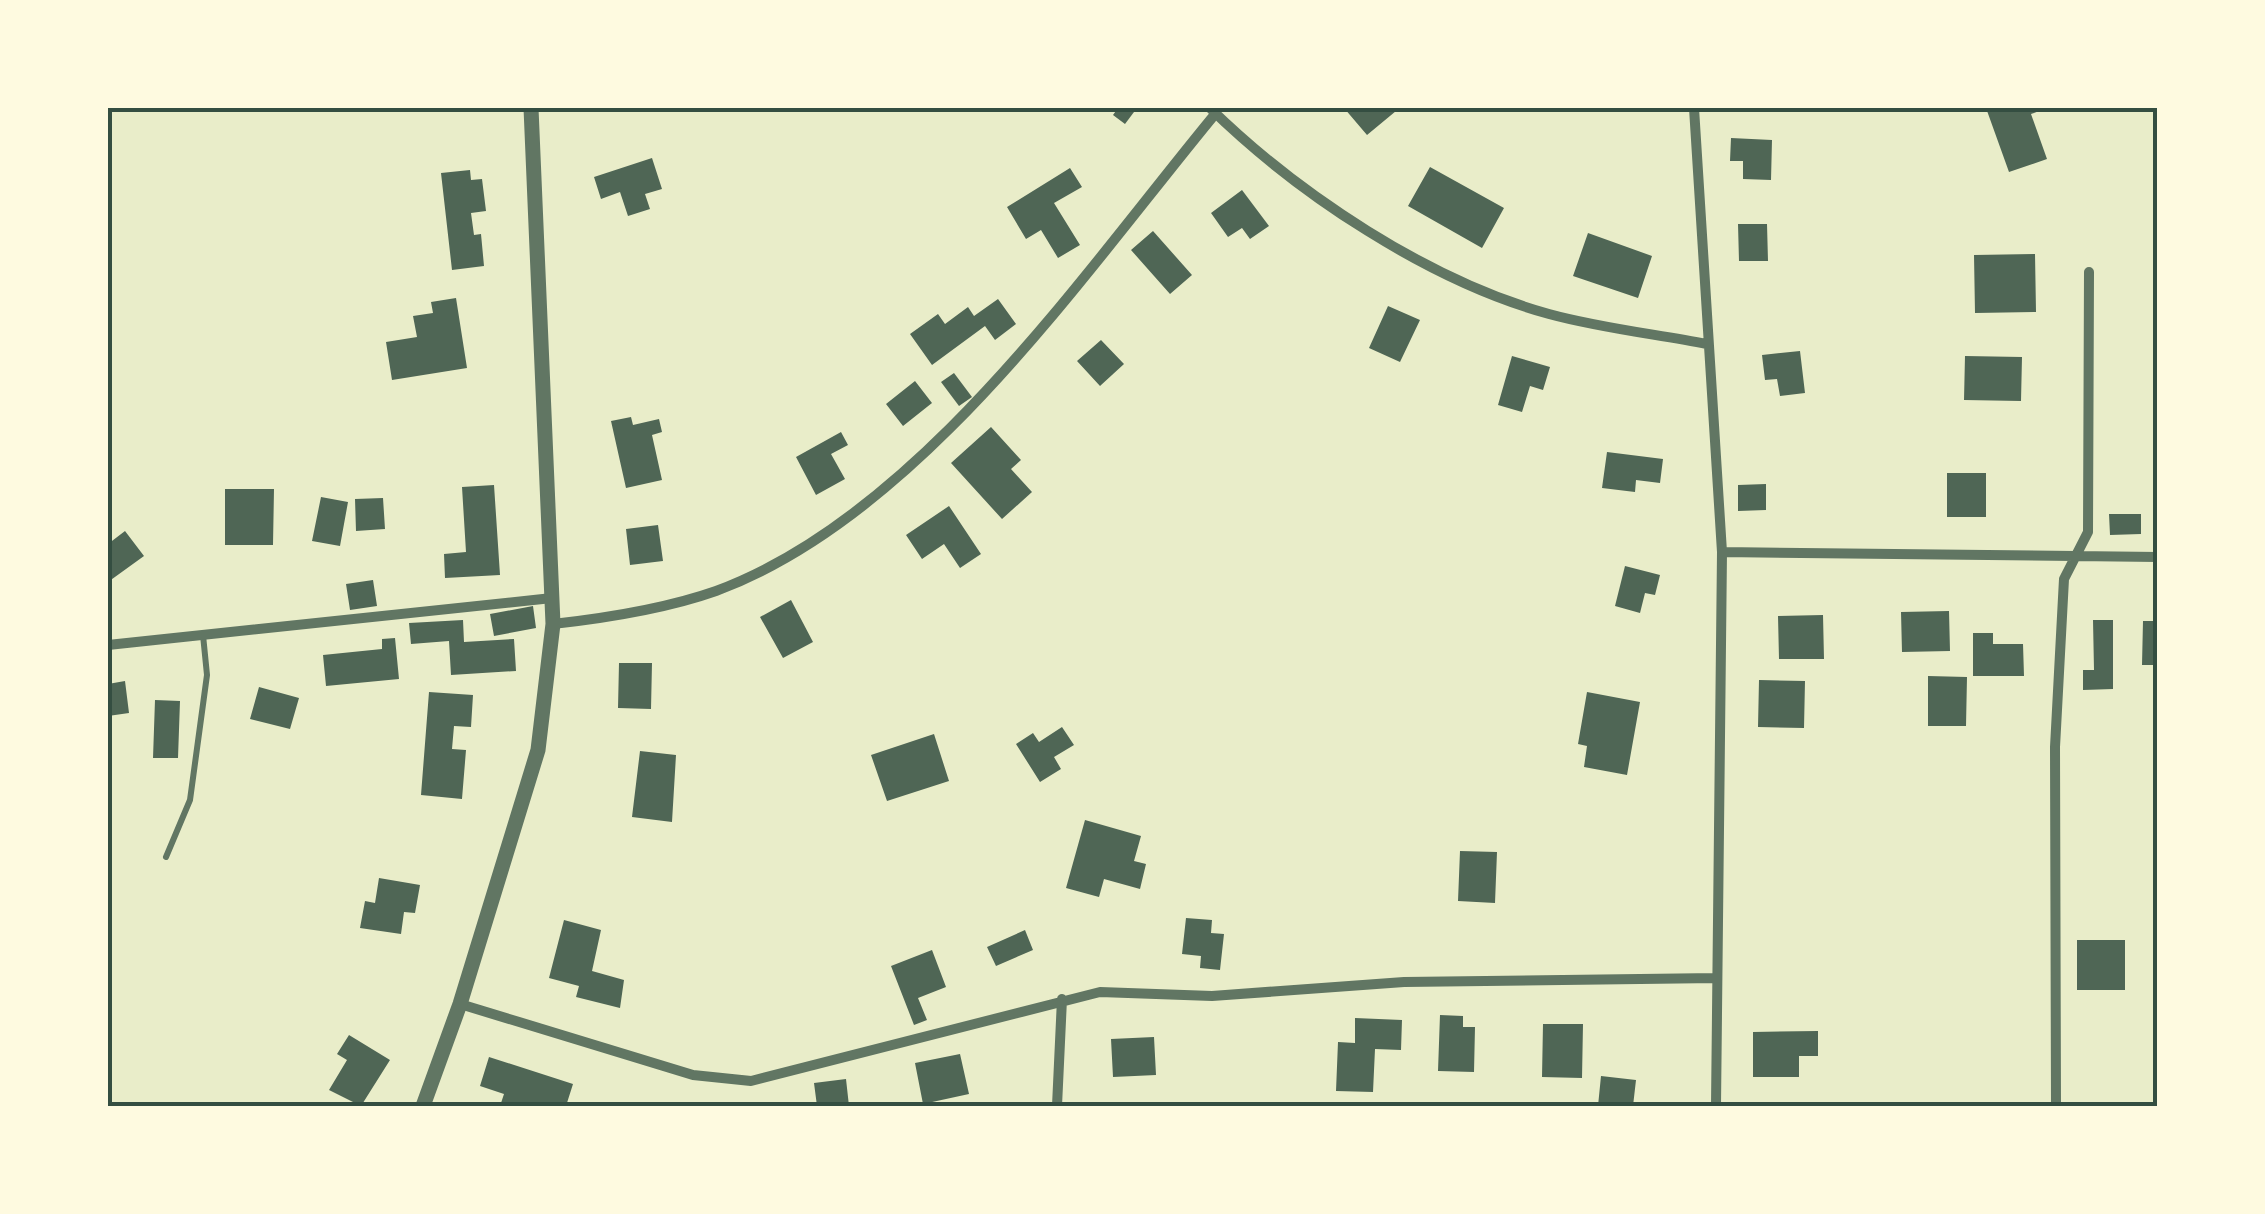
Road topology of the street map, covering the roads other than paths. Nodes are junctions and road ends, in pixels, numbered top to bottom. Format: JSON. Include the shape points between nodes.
{"nodes":[{"id":1,"x":532,"y":108,"type":"edge"},
{"id":2,"x":1694,"y":108,"type":"edge"},
{"id":3,"x":1213,"y":110,"type":"edge"},
{"id":4,"x":2089,"y":272,"type":"dead end"},
{"id":5,"x":1708,"y":344,"type":"junction"},
{"id":6,"x":1722,"y":552,"type":"junction"},
{"id":7,"x":2075,"y":555,"type":"junction"},
{"id":8,"x":2158,"y":557,"type":"edge"},
{"id":9,"x":552,"y":598,"type":"junction"},
{"id":10,"x":552,"y":624,"type":"junction"},
{"id":11,"x":204,"y":635,"type":"junction"},
{"id":12,"x":108,"y":645,"type":"edge"},
{"id":13,"x":166,"y":857,"type":"dead end"},
{"id":14,"x":1717,"y":978,"type":"junction"},
{"id":15,"x":1062,"y":999,"type":"junction"},
{"id":16,"x":460,"y":1004,"type":"junction"},
{"id":17,"x":422,"y":1106,"type":"edge"},
{"id":18,"x":1058,"y":1106,"type":"edge"},
{"id":19,"x":1716,"y":1106,"type":"edge"},
{"id":20,"x":2056,"y":1106,"type":"edge"}],
"edges":[{"from":1,"to":9,"type":"street"},
{"from":2,"to":5,"type":"street"},
{"from":3,"to":5,"type":"street","via":[[1346,218],[1442,275],[1549,314]]},
{"from":3,"to":10,"type":"street","via":[[990,387],[879,493],[795,553],[716,591]]},
{"from":4,"to":7,"type":"street","via":[[2088,532]]},
{"from":5,"to":6,"type":"street"},
{"from":6,"to":7,"type":"street"},
{"from":6,"to":14,"type":"street"},
{"from":7,"to":8,"type":"street"},
{"from":7,"to":20,"type":"street","via":[[2064,579],[2055,746]]},
{"from":9,"to":10,"type":"street"},
{"from":9,"to":11,"type":"street"},
{"from":10,"to":16,"type":"street","via":[[538,750]]},
{"from":11,"to":12,"type":"street"},
{"from":11,"to":13,"type":"lane","via":[[207,675],[190,800]]},
{"from":14,"to":15,"type":"street","via":[[1404,982],[1212,996],[1100,992]]},
{"from":14,"to":19,"type":"street"},
{"from":15,"to":16,"type":"street","via":[[751,1081],[693,1075]]},
{"from":15,"to":18,"type":"street"},
{"from":16,"to":17,"type":"street"}]}
